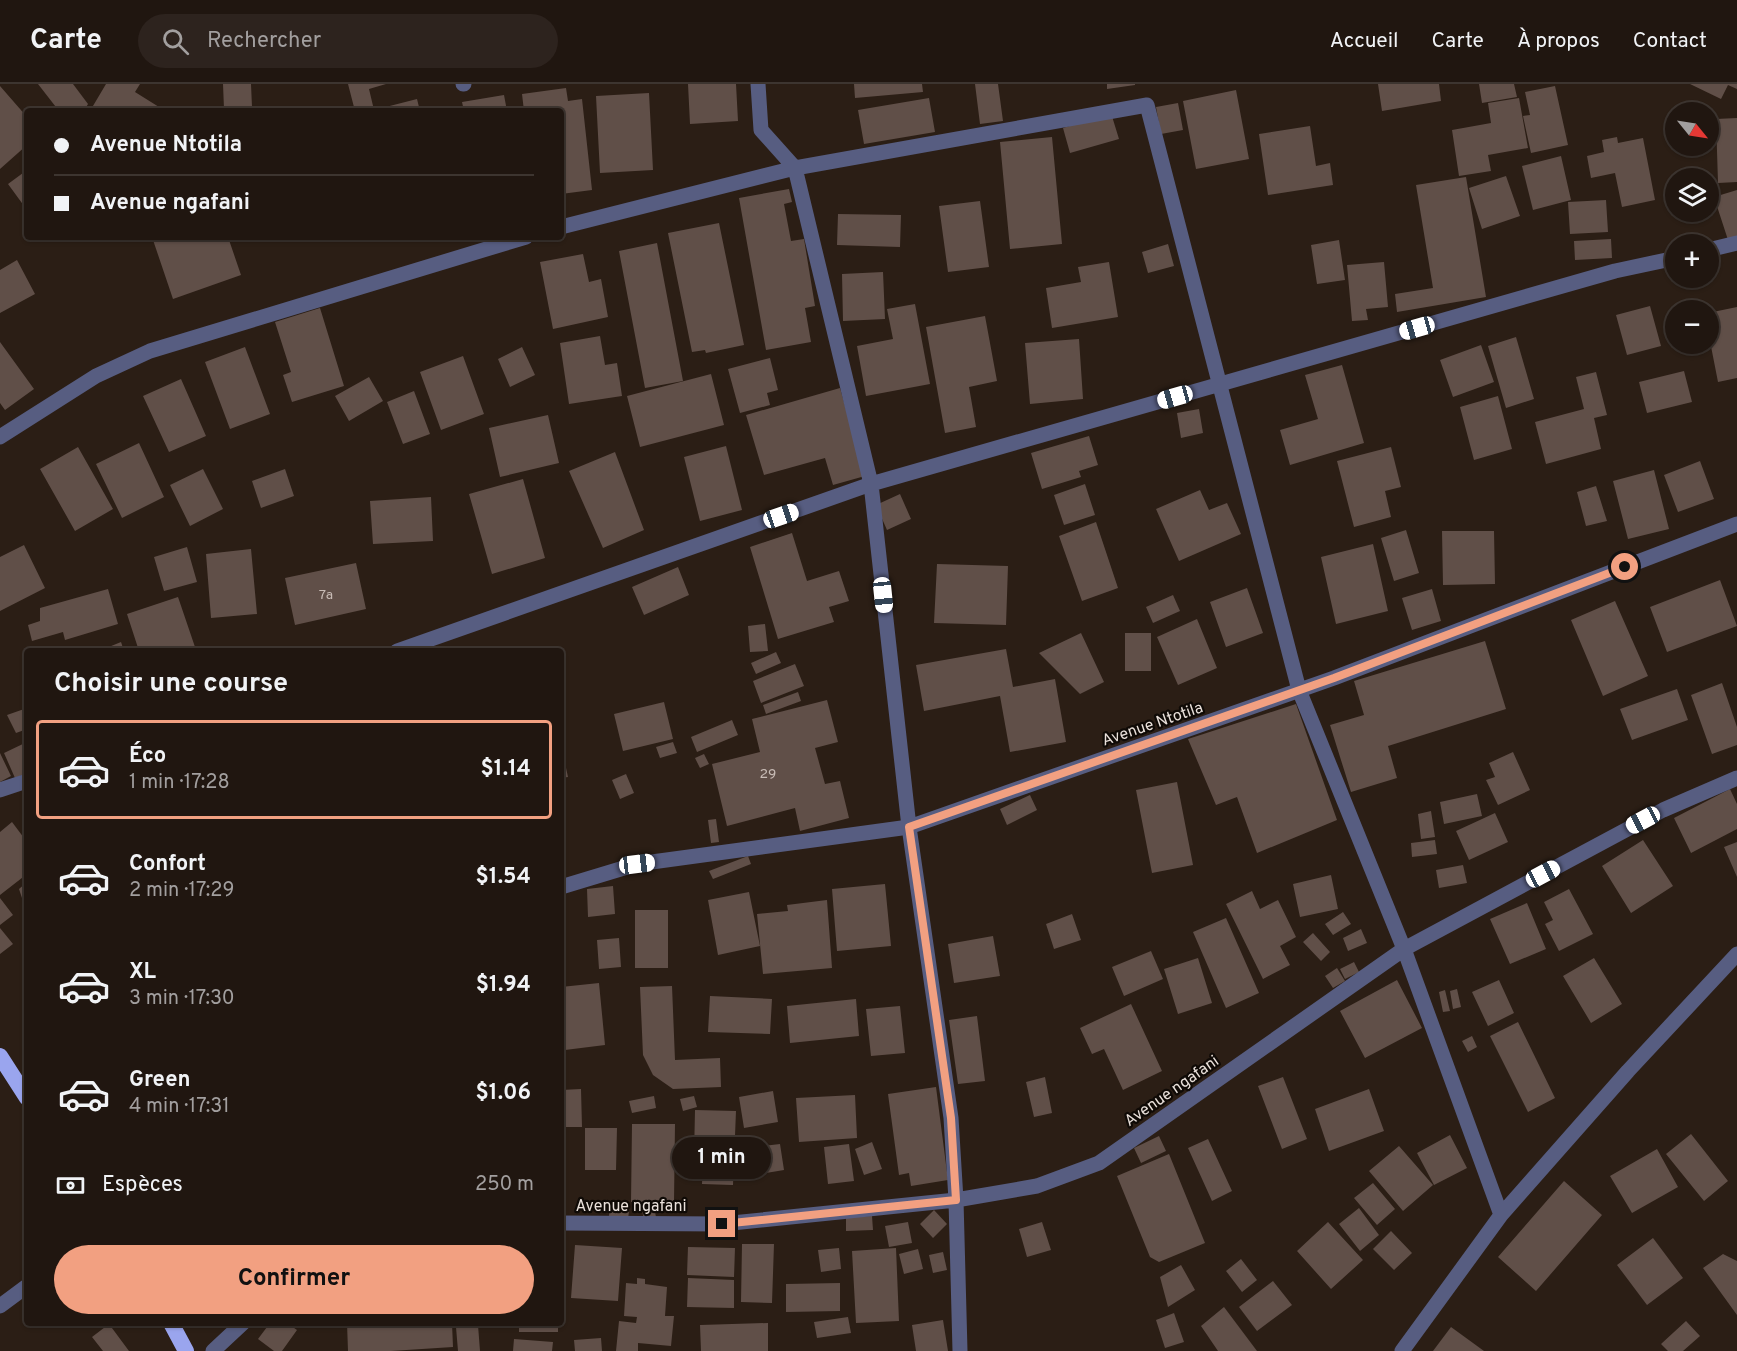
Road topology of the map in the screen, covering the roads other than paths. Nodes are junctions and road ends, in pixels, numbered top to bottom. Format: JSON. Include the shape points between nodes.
{"nodes":[{"id":1,"x":758,"y":84,"type":"edge"},
{"id":2,"x":795,"y":168,"type":"junction"},
{"id":3,"x":564,"y":225,"type":"edge"},
{"id":4,"x":516,"y":240,"type":"edge"},
{"id":5,"x":1737,"y":243,"type":"edge"},
{"id":6,"x":1719,"y":247,"type":"edge"},
{"id":7,"x":1665,"y":260,"type":"edge"},
{"id":8,"x":1219,"y":385,"type":"junction"},
{"id":9,"x":0,"y":436,"type":"edge"},
{"id":10,"x":871,"y":484,"type":"junction"},
{"id":11,"x":1737,"y":524,"type":"edge"},
{"id":12,"x":406,"y":648,"type":"edge"},
{"id":13,"x":1299,"y":690,"type":"junction"},
{"id":14,"x":1737,"y":778,"type":"edge"},
{"id":15,"x":24,"y":782,"type":"edge"},
{"id":16,"x":0,"y":790,"type":"edge"},
{"id":17,"x":909,"y":827,"type":"junction"},
{"id":18,"x":564,"y":887,"type":"edge"},
{"id":19,"x":1404,"y":949,"type":"junction"},
{"id":20,"x":1737,"y":954,"type":"edge"},
{"id":21,"x":0,"y":1056,"type":"edge"},
{"id":22,"x":24,"y":1093,"type":"edge"},
{"id":23,"x":956,"y":1200,"type":"junction"},
{"id":24,"x":1501,"y":1215,"type":"junction"},
{"id":25,"x":564,"y":1223,"type":"edge"},
{"id":26,"x":24,"y":1288,"type":"edge"},
{"id":27,"x":0,"y":1306,"type":"edge"},
{"id":28,"x":173,"y":1326,"type":"edge"},
{"id":29,"x":240,"y":1326,"type":"edge"},
{"id":30,"x":186,"y":1351,"type":"edge"},
{"id":31,"x":213,"y":1351,"type":"edge"},
{"id":32,"x":960,"y":1351,"type":"edge"},
{"id":33,"x":1402,"y":1351,"type":"edge"}],
"edges":[{"from":1,"to":2,"type":"street","via":[[761,130]]},
{"from":2,"to":3,"type":"street"},
{"from":2,"to":8,"type":"street","via":[[1147,105]]},
{"from":2,"to":10,"type":"street"},
{"from":4,"to":9,"type":"street","via":[[150,351],[96,376]]},
{"from":5,"to":6,"type":"street"},
{"from":7,"to":8,"type":"street","via":[[1615,271]]},
{"from":8,"to":10,"type":"street"},
{"from":8,"to":13,"type":"street"},
{"from":10,"to":12,"type":"street"},
{"from":10,"to":17,"type":"street"},
{"from":11,"to":13,"type":"street","name":"Avenue Ntotila"},
{"from":13,"to":17,"type":"street","name":"Avenue Ntotila"},
{"from":13,"to":19,"type":"street"},
{"from":14,"to":19,"type":"street","name":"Avenue ngafani","via":[[1663,810]]},
{"from":15,"to":16,"type":"street"},
{"from":17,"to":18,"type":"street","name":"Avenue Ntotila","via":[[637,864]]},
{"from":17,"to":23,"type":"street","via":[[951,1118]]},
{"from":19,"to":23,"type":"street","name":"Avenue ngafani","via":[[1099,1163],[1037,1186]]},
{"from":19,"to":24,"type":"street"},
{"from":20,"to":24,"type":"street"},
{"from":21,"to":22,"type":"highway"},
{"from":23,"to":25,"type":"street","name":"Avenue ngafani","via":[[722,1224]]},
{"from":23,"to":32,"type":"street"},
{"from":24,"to":33,"type":"street"},
{"from":26,"to":27,"type":"street"},
{"from":28,"to":30,"type":"highway"},
{"from":29,"to":31,"type":"street"}]}
